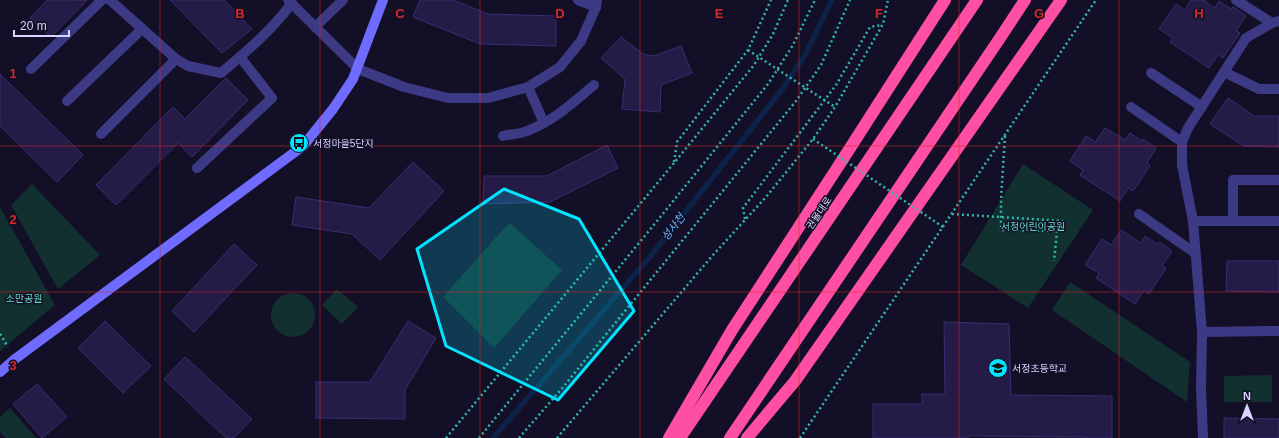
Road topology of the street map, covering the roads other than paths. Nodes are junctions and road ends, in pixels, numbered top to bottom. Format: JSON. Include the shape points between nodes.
{"nodes":[{"id":1,"x":102,"y":0,"type":"edge"},
{"id":2,"x":110,"y":0,"type":"edge"},
{"id":3,"x":343,"y":0,"type":"edge"},
{"id":4,"x":382,"y":0,"type":"edge"},
{"id":5,"x":578,"y":0,"type":"edge"},
{"id":6,"x":945,"y":0,"type":"edge"},
{"id":7,"x":977,"y":0,"type":"edge"},
{"id":8,"x":1025,"y":0,"type":"edge"},
{"id":9,"x":1061,"y":0,"type":"edge"},
{"id":10,"x":1236,"y":0,"type":"edge"},
{"id":11,"x":290,"y":2,"type":"edge"},
{"id":12,"x":596,"y":4,"type":"edge"},
{"id":13,"x":1276,"y":22,"type":"edge"},
{"id":14,"x":315,"y":27,"type":"junction"},
{"id":15,"x":142,"y":29,"type":"junction"},
{"id":16,"x":240,"y":57,"type":"junction"},
{"id":17,"x":176,"y":59,"type":"junction"},
{"id":18,"x":31,"y":69,"type":"dead end"},
{"id":19,"x":358,"y":69,"type":"junction"},
{"id":20,"x":1224,"y":72,"type":"junction"},
{"id":21,"x":1151,"y":73,"type":"dead end"},
{"id":22,"x":594,"y":85,"type":"dead end"},
{"id":23,"x":528,"y":87,"type":"junction"},
{"id":24,"x":1279,"y":89,"type":"edge"},
{"id":25,"x":67,"y":101,"type":"dead end"},
{"id":26,"x":1131,"y":107,"type":"dead end"},
{"id":27,"x":1202,"y":107,"type":"junction"},
{"id":28,"x":544,"y":123,"type":"junction"},
{"id":29,"x":101,"y":134,"type":"dead end"},
{"id":30,"x":502,"y":136,"type":"dead end"},
{"id":31,"x":1182,"y":142,"type":"junction"},
{"id":32,"x":197,"y":168,"type":"dead end"},
{"id":33,"x":1279,"y":180,"type":"edge"},
{"id":34,"x":1139,"y":214,"type":"dead end"},
{"id":35,"x":1193,"y":221,"type":"junction"},
{"id":36,"x":1233,"y":222,"type":"junction"},
{"id":37,"x":1279,"y":222,"type":"edge"},
{"id":38,"x":1195,"y":253,"type":"junction"},
{"id":39,"x":1279,"y":331,"type":"edge"},
{"id":40,"x":1202,"y":332,"type":"junction"},
{"id":41,"x":0,"y":372,"type":"edge"},
{"id":42,"x":670,"y":438,"type":"edge"},
{"id":43,"x":680,"y":438,"type":"edge"},
{"id":44,"x":730,"y":438,"type":"edge"},
{"id":45,"x":748,"y":438,"type":"edge"},
{"id":46,"x":1203,"y":438,"type":"edge"}],
"edges":[{"from":1,"to":18,"type":"street"},
{"from":2,"to":15,"type":"street"},
{"from":3,"to":14,"type":"street"},
{"from":4,"to":19,"type":"street"},
{"from":5,"to":12,"type":"street"},
{"from":6,"to":42,"type":"highway","via":[[732,330]]},
{"from":7,"to":43,"type":"highway","name":"권율대로"},
{"from":8,"to":44,"type":"highway"},
{"from":9,"to":45,"type":"highway","via":[[795,381]]},
{"from":10,"to":13,"type":"street"},
{"from":11,"to":14,"type":"street"},
{"from":11,"to":16,"type":"street","via":[[282,16]]},
{"from":12,"to":23,"type":"street","via":[[581,41],[560,67]]},
{"from":13,"to":20,"type":"street","via":[[1246,38]]},
{"from":14,"to":19,"type":"street"},
{"from":15,"to":17,"type":"street"},
{"from":15,"to":25,"type":"street"},
{"from":16,"to":17,"type":"street","via":[[221,73],[188,66]]},
{"from":16,"to":32,"type":"street","via":[[272,98]]},
{"from":17,"to":29,"type":"street"},
{"from":19,"to":23,"type":"street","via":[[404,87],[448,98],[488,98]]},
{"from":19,"to":41,"type":"street","via":[[333,109],[303,146]]},
{"from":20,"to":24,"type":"street","via":[[1259,89]]},
{"from":20,"to":27,"type":"street"},
{"from":21,"to":27,"type":"street"},
{"from":22,"to":28,"type":"street","via":[[566,109]]},
{"from":23,"to":28,"type":"street"},
{"from":26,"to":31,"type":"street"},
{"from":27,"to":31,"type":"street"},
{"from":28,"to":30,"type":"street","via":[[526,132]]},
{"from":31,"to":35,"type":"street","via":[[1182,165]]},
{"from":33,"to":36,"type":"street","via":[[1233,180]]},
{"from":34,"to":38,"type":"street"},
{"from":35,"to":36,"type":"street"},
{"from":35,"to":38,"type":"street"},
{"from":36,"to":37,"type":"street"},
{"from":38,"to":40,"type":"street"},
{"from":39,"to":40,"type":"street"},
{"from":40,"to":46,"type":"street"}]}
